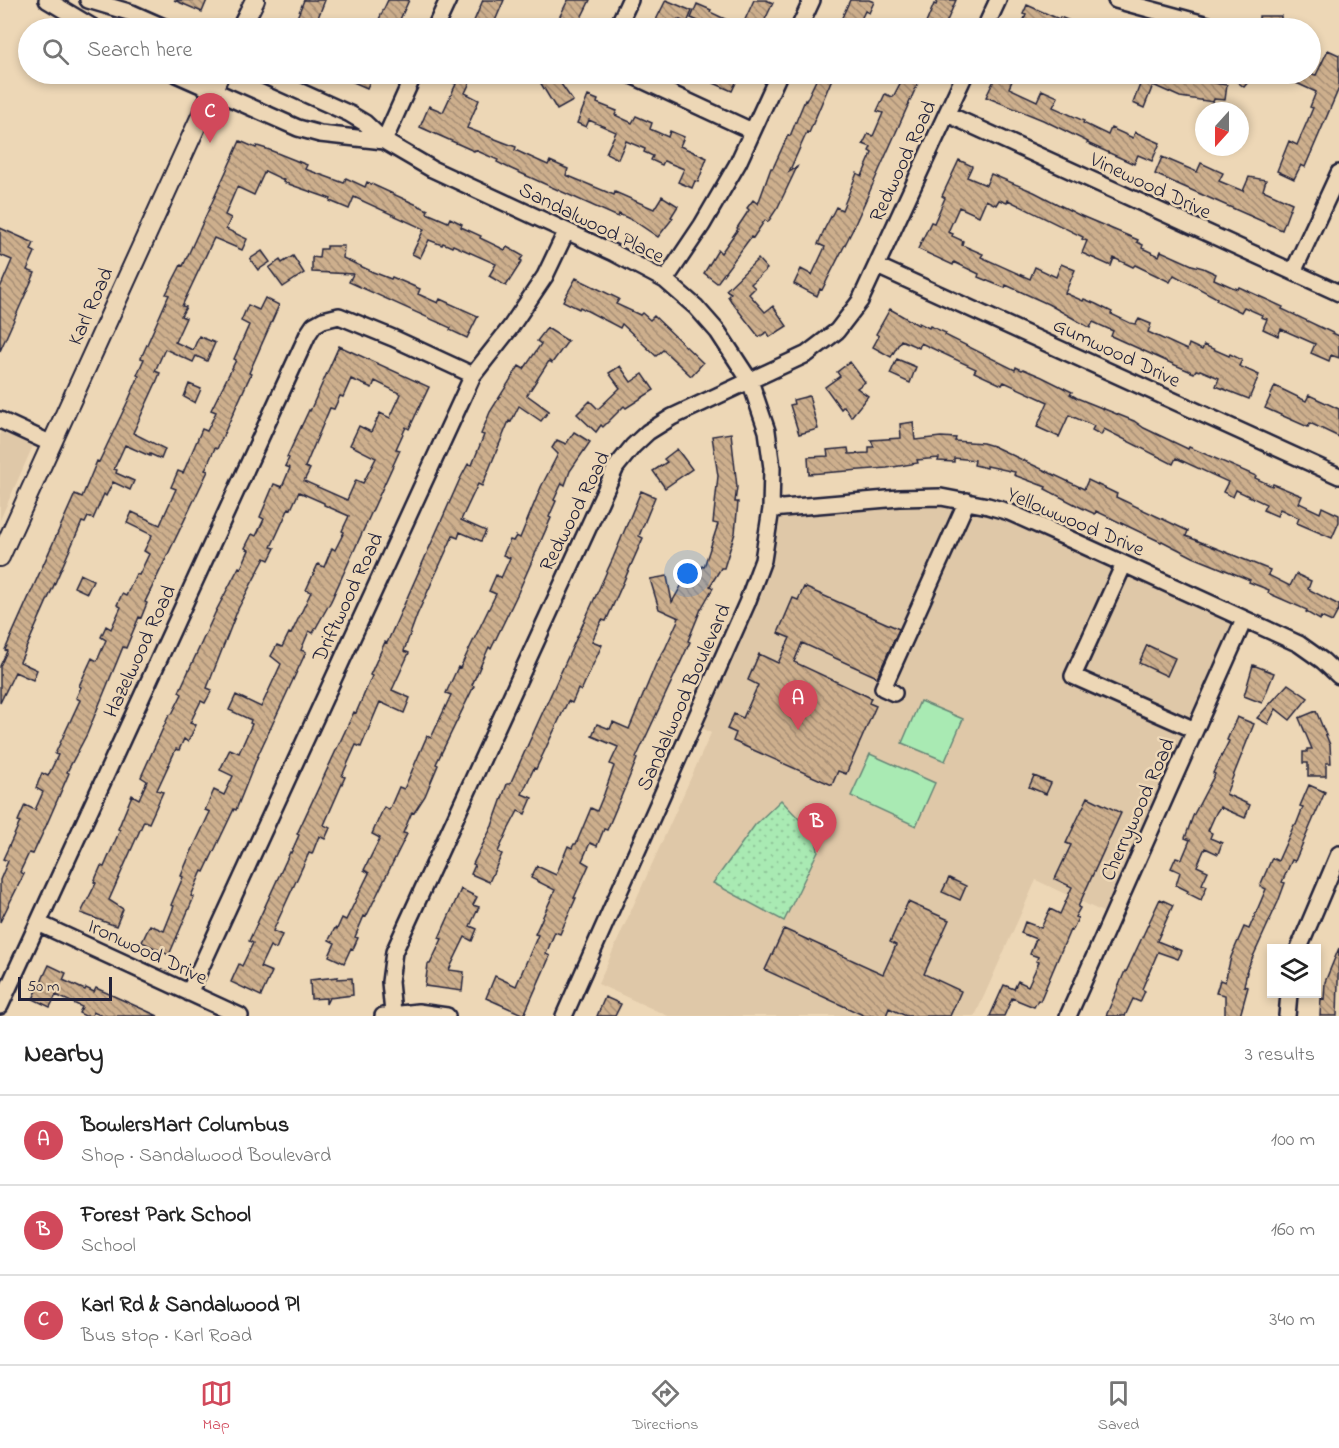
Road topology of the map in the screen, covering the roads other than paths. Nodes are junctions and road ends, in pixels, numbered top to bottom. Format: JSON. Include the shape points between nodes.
{"nodes":[{"id":1,"x":47,"y":0,"type":"edge"},
{"id":2,"x":88,"y":0,"type":"edge"},
{"id":3,"x":255,"y":0,"type":"edge"},
{"id":4,"x":448,"y":0,"type":"edge"},
{"id":5,"x":630,"y":0,"type":"edge"},
{"id":6,"x":812,"y":0,"type":"edge"},
{"id":7,"x":998,"y":0,"type":"edge"},
{"id":8,"x":1116,"y":0,"type":"edge"},
{"id":9,"x":77,"y":18,"type":"edge"},
{"id":10,"x":142,"y":18,"type":"edge"},
{"id":11,"x":246,"y":18,"type":"edge"},
{"id":12,"x":440,"y":18,"type":"edge"},
{"id":13,"x":622,"y":18,"type":"edge"},
{"id":14,"x":804,"y":18,"type":"edge"},
{"id":15,"x":990,"y":18,"type":"edge"},
{"id":16,"x":1182,"y":18,"type":"edge"},
{"id":17,"x":215,"y":84,"type":"edge"},
{"id":18,"x":220,"y":84,"type":"edge"},
{"id":19,"x":283,"y":84,"type":"edge"},
{"id":20,"x":410,"y":84,"type":"edge"},
{"id":21,"x":651,"y":84,"type":"edge"},
{"id":22,"x":774,"y":84,"type":"edge"},
{"id":23,"x":960,"y":84,"type":"edge"},
{"id":24,"x":947,"y":114,"type":"junction"},
{"id":25,"x":752,"y":131,"type":"junction"},
{"id":26,"x":384,"y":141,"type":"junction"},
{"id":27,"x":1339,"y":173,"type":"edge"},
{"id":28,"x":566,"y":232,"type":"junction"},
{"id":29,"x":877,"y":266,"type":"junction"},
{"id":30,"x":1293,"y":272,"type":"junction"},
{"id":31,"x":665,"y":280,"type":"junction"},
{"id":32,"x":1339,"y":293,"type":"edge"},
{"id":33,"x":473,"y":375,"type":"junction"},
{"id":34,"x":750,"y":381,"type":"junction"},
{"id":35,"x":0,"y":420,"type":"edge"},
{"id":36,"x":52,"y":444,"type":"junction"},
{"id":37,"x":1339,"y":476,"type":"edge"},
{"id":38,"x":967,"y":501,"type":"junction"},
{"id":39,"x":771,"y":509,"type":"junction"},
{"id":40,"x":0,"y":557,"type":"edge"},
{"id":41,"x":1124,"y":564,"type":"junction"},
{"id":42,"x":1244,"y":620,"type":"junction"},
{"id":43,"x":1339,"y":676,"type":"edge"},
{"id":44,"x":894,"y":693,"type":"dead end"},
{"id":45,"x":1195,"y":730,"type":"junction"},
{"id":46,"x":1339,"y":854,"type":"edge"},
{"id":47,"x":38,"y":923,"type":"junction"},
{"id":48,"x":1301,"y":944,"type":"edge"},
{"id":49,"x":189,"y":993,"type":"junction"},
{"id":50,"x":1289,"y":998,"type":"edge"},
{"id":51,"x":0,"y":1006,"type":"edge"},
{"id":52,"x":388,"y":1015,"type":"edge"},
{"id":53,"x":240,"y":1016,"type":"edge"},
{"id":54,"x":447,"y":1016,"type":"edge"},
{"id":55,"x":564,"y":1016,"type":"edge"},
{"id":56,"x":1068,"y":1016,"type":"edge"},
{"id":57,"x":1287,"y":1016,"type":"edge"}],
"edges":[{"from":1,"to":9,"type":"street"},
{"from":2,"to":10,"type":"street"},
{"from":3,"to":11,"type":"main road"},
{"from":4,"to":12,"type":"street"},
{"from":5,"to":13,"type":"street"},
{"from":6,"to":14,"type":"street"},
{"from":7,"to":15,"type":"street"},
{"from":8,"to":16,"type":"street"},
{"from":17,"to":36,"type":"main road","name":"Karl Road"},
{"from":18,"to":26,"type":"street","name":"Sandalwood Place","via":[[298,128]]},
{"from":19,"to":26,"type":"street","name":"Sandalwood Place","via":[[350,114]]},
{"from":20,"to":26,"type":"street"},
{"from":21,"to":25,"type":"street"},
{"from":22,"to":25,"type":"street"},
{"from":23,"to":24,"type":"street","name":"Redwood Road"},
{"from":24,"to":29,"type":"street","name":"Redwood Road"},
{"from":24,"to":30,"type":"street","name":"Vinewood Drive"},
{"from":25,"to":31,"type":"street","via":[[702,225]]},
{"from":26,"to":28,"type":"street","name":"Sandalwood Place","via":[[432,169]]},
{"from":27,"to":30,"type":"street"},
{"from":28,"to":31,"type":"street","name":"Sandalwood Place"},
{"from":28,"to":33,"type":"street","name":"Driftwood Road","via":[[545,276]]},
{"from":29,"to":34,"type":"street","name":"Redwood Road","via":[[860,301],[837,332],[807,354]]},
{"from":29,"to":37,"type":"street","name":"Gumwood Drive"},
{"from":30,"to":32,"type":"street","name":"Vinewood Drive"},
{"from":31,"to":34,"type":"street","name":"Sandalwood Place","via":[[718,332]]},
{"from":33,"to":47,"type":"street","name":"Hazelwood Road","via":[[339,316],[314,325]]},
{"from":33,"to":49,"type":"street","name":"Driftwood Road"},
{"from":34,"to":39,"type":"street","name":"Sandalwood Boulevard","via":[[767,431],[772,468]]},
{"from":34,"to":52,"type":"street","name":"Redwood Road","via":[[648,432],[616,467],[394,952]]},
{"from":35,"to":36,"type":"street"},
{"from":36,"to":40,"type":"main road","name":"Karl Road"},
{"from":38,"to":39,"type":"street","name":"Yellowwood Drive","via":[[898,498]]},
{"from":38,"to":41,"type":"street","name":"Yellowwood Drive","via":[[1009,512]]},
{"from":38,"to":44,"type":"street","via":[[883,688]]},
{"from":39,"to":55,"type":"street","name":"Sandalwood Boulevard","via":[[763,560],[747,603]]},
{"from":41,"to":42,"type":"street","name":"Yellowwood Drive"},
{"from":41,"to":45,"type":"street","via":[[1073,676]]},
{"from":42,"to":43,"type":"street","name":"Yellowwood Drive","via":[[1299,644]]},
{"from":42,"to":45,"type":"street","name":"Cherrywood Road"},
{"from":45,"to":56,"type":"street","name":"Cherrywood Road"},
{"from":46,"to":48,"type":"street"},
{"from":47,"to":49,"type":"street","name":"Ironwood Drive"},
{"from":47,"to":51,"type":"street","name":"Hazelwood Road"},
{"from":49,"to":53,"type":"street","name":"Ironwood Drive"},
{"from":50,"to":57,"type":"street"},
{"from":52,"to":54,"type":"street","via":[[418,1012]]}]}
